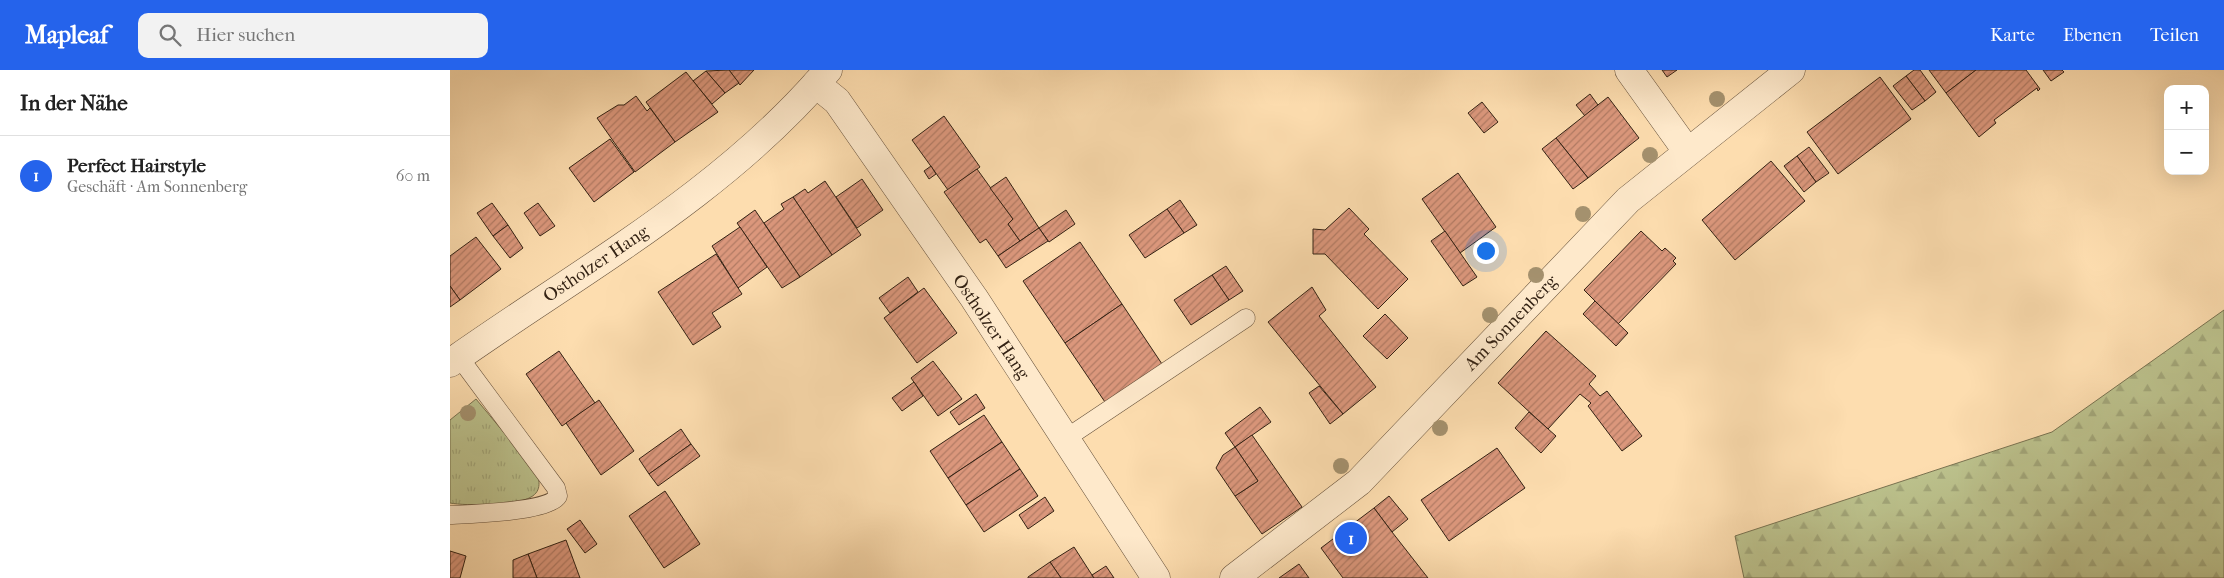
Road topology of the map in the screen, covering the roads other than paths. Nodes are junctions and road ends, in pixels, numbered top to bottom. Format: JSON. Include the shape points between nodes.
{"nodes":[{"id":1,"x":1629,"y":70,"type":"edge"},
{"id":2,"x":1791,"y":70,"type":"edge"},
{"id":3,"x":822,"y":77,"type":"edge"},
{"id":4,"x":1687,"y":151,"type":"junction"},
{"id":5,"x":1246,"y":318,"type":"dead end"},
{"id":6,"x":454,"y":360,"type":"edge"},
{"id":7,"x":1065,"y":439,"type":"junction"},
{"id":8,"x":450,"y":515,"type":"edge"},
{"id":9,"x":1156,"y":578,"type":"edge"},
{"id":10,"x":1234,"y":578,"type":"edge"}],
"edges":[{"from":1,"to":4,"type":"street"},
{"from":2,"to":4,"type":"street","name":"Am Sonnenberg"},
{"from":3,"to":6,"type":"street","name":"Ostholzer Hang","via":[[730,168],[649,228]]},
{"from":3,"to":7,"type":"street","name":"Ostholzer Hang","via":[[974,298]]},
{"from":4,"to":10,"type":"street","name":"Am Sonnenberg","via":[[1628,200],[1359,482]]},
{"from":5,"to":7,"type":"lane"},
{"from":6,"to":8,"type":"lane","name":"Ostholzer Hang","via":[[556,488],[558,496],[549,503],[534,507]]},
{"from":7,"to":9,"type":"street","name":"Ostholzer Hang"}]}
